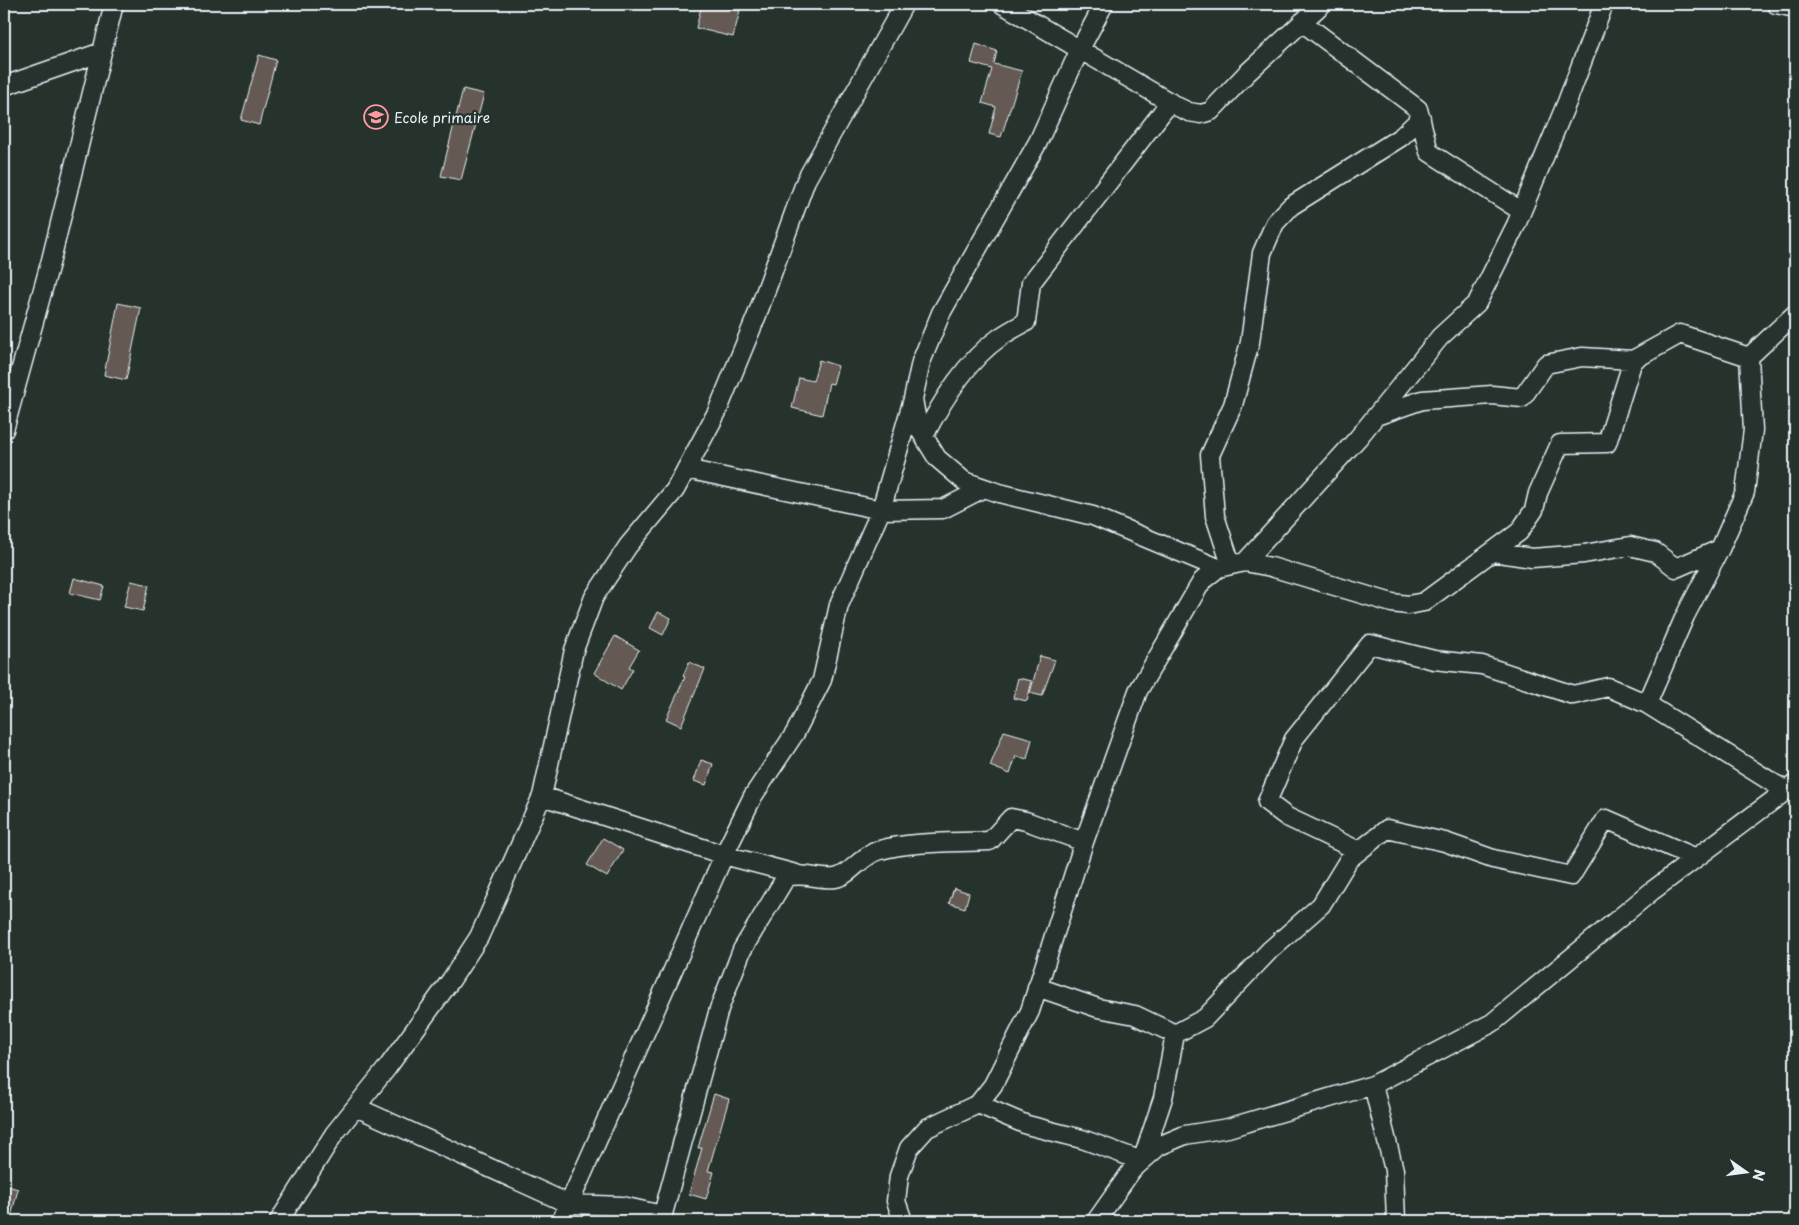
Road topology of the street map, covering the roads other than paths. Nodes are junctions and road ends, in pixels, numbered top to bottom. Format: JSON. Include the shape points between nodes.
{"nodes":[{"id":1,"x":114,"y":4,"type":"edge"},
{"id":2,"x":904,"y":4,"type":"edge"},
{"id":3,"x":1002,"y":4,"type":"edge"},
{"id":4,"x":1104,"y":4,"type":"edge"},
{"id":5,"x":1322,"y":4,"type":"edge"},
{"id":6,"x":1604,"y":4,"type":"edge"},
{"id":7,"x":1776,"y":4,"type":"edge"},
{"id":8,"x":1795,"y":8,"type":"edge"},
{"id":9,"x":1302,"y":22,"type":"junction"},
{"id":10,"x":1080,"y":49,"type":"junction"},
{"id":11,"x":102,"y":52,"type":"junction"},
{"id":12,"x":4,"y":86,"type":"edge"},
{"id":13,"x":1170,"y":102,"type":"junction"},
{"id":14,"x":1421,"y":118,"type":"junction"},
{"id":15,"x":1521,"y":211,"type":"junction"},
{"id":16,"x":1795,"y":314,"type":"edge"},
{"id":17,"x":1749,"y":357,"type":"junction"},
{"id":18,"x":1633,"y":360,"type":"junction"},
{"id":19,"x":913,"y":399,"type":"junction"},
{"id":20,"x":1376,"y":416,"type":"junction"},
{"id":21,"x":4,"y":430,"type":"edge"},
{"id":22,"x":924,"y":436,"type":"junction"},
{"id":23,"x":686,"y":469,"type":"junction"},
{"id":24,"x":984,"y":488,"type":"junction"},
{"id":25,"x":881,"y":510,"type":"junction"},
{"id":26,"x":1720,"y":550,"type":"junction"},
{"id":27,"x":1493,"y":552,"type":"junction"},
{"id":28,"x":1231,"y":565,"type":"junction"},
{"id":29,"x":1646,"y":704,"type":"junction"},
{"id":30,"x":1791,"y":787,"type":"edge"},
{"id":31,"x":542,"y":796,"type":"junction"},
{"id":32,"x":1084,"y":842,"type":"junction"},
{"id":33,"x":1359,"y":852,"type":"junction"},
{"id":34,"x":724,"y":855,"type":"junction"},
{"id":35,"x":1696,"y":858,"type":"junction"},
{"id":36,"x":796,"y":874,"type":"junction"},
{"id":37,"x":1037,"y":987,"type":"junction"},
{"id":38,"x":1175,"y":1034,"type":"junction"},
{"id":39,"x":1373,"y":1085,"type":"junction"},
{"id":40,"x":978,"y":1104,"type":"junction"},
{"id":41,"x":356,"y":1107,"type":"junction"},
{"id":42,"x":1142,"y":1161,"type":"junction"},
{"id":43,"x":569,"y":1204,"type":"junction"},
{"id":44,"x":662,"y":1218,"type":"edge"},
{"id":45,"x":279,"y":1221,"type":"edge"},
{"id":46,"x":561,"y":1221,"type":"edge"},
{"id":47,"x":903,"y":1221,"type":"edge"},
{"id":48,"x":1096,"y":1221,"type":"edge"},
{"id":49,"x":1396,"y":1221,"type":"edge"}],
"edges":[{"from":1,"to":11,"type":"street"},
{"from":2,"to":23,"type":"street","via":[[806,180],[758,315],[717,412]]},
{"from":3,"to":10,"type":"street"},
{"from":4,"to":10,"type":"street"},
{"from":5,"to":9,"type":"street"},
{"from":6,"to":15,"type":"street"},
{"from":7,"to":8,"type":"street"},
{"from":9,"to":13,"type":"street","via":[[1211,111],[1189,112]]},
{"from":9,"to":14,"type":"street","via":[[1418,109]]},
{"from":10,"to":13,"type":"street"},
{"from":10,"to":19,"type":"street","via":[[1038,142],[941,313],[921,362]]},
{"from":11,"to":12,"type":"street"},
{"from":11,"to":21,"type":"street","via":[[51,260]]},
{"from":13,"to":22,"type":"street","via":[[1031,283],[1026,322],[998,338],[977,357],[939,406]]},
{"from":14,"to":15,"type":"street","via":[[1430,152]]},
{"from":14,"to":28,"type":"street","via":[[1400,137],[1291,206],[1275,223],[1262,253],[1250,342],[1233,405],[1210,455],[1215,516]]},
{"from":15,"to":20,"type":"street","via":[[1477,303],[1440,337]]},
{"from":16,"to":17,"type":"street"},
{"from":17,"to":18,"type":"street","via":[[1680,334]]},
{"from":17,"to":26,"type":"street","via":[[1753,430],[1745,492]]},
{"from":18,"to":20,"type":"street","via":[[1582,357],[1546,364],[1522,398],[1492,395],[1422,400]]},
{"from":18,"to":27,"type":"street","via":[[1607,444],[1560,444],[1534,510],[1519,532]]},
{"from":19,"to":22,"type":"street","via":[[918,427]]},
{"from":19,"to":25,"type":"street"},
{"from":20,"to":28,"type":"street"},
{"from":22,"to":24,"type":"street","via":[[936,458],[964,481]]},
{"from":23,"to":25,"type":"street"},
{"from":23,"to":31,"type":"street","via":[[675,490],[628,546],[594,597],[574,650]]},
{"from":24,"to":25,"type":"street","via":[[943,509]]},
{"from":24,"to":28,"type":"street","via":[[1094,516]]},
{"from":25,"to":34,"type":"street","via":[[839,605],[822,680],[795,733],[754,796]]},
{"from":26,"to":27,"type":"street","via":[[1676,568],[1655,552],[1630,546],[1532,558]]},
{"from":26,"to":29,"type":"street","via":[[1685,616]]},
{"from":27,"to":28,"type":"street","via":[[1424,602],[1408,606],[1271,567]]},
{"from":28,"to":32,"type":"street","via":[[1202,581],[1138,691]]},
{"from":29,"to":30,"type":"street"},
{"from":29,"to":33,"type":"street","via":[[1608,688],[1573,695],[1482,665],[1434,660],[1370,644],[1294,739],[1267,802],[1287,817]]},
{"from":30,"to":35,"type":"street"},
{"from":31,"to":34,"type":"street"},
{"from":31,"to":41,"type":"street","via":[[479,937]]},
{"from":32,"to":36,"type":"street","via":[[1010,818],[990,841],[879,850],[862,858],[848,872],[836,878]]},
{"from":32,"to":37,"type":"street"},
{"from":33,"to":35,"type":"street","via":[[1387,829],[1445,842],[1493,860],[1571,876],[1606,819]]},
{"from":33,"to":38,"type":"street","via":[[1349,859],[1321,905],[1270,950],[1205,1018]]},
{"from":34,"to":36,"type":"street"},
{"from":34,"to":43,"type":"street"},
{"from":35,"to":39,"type":"street","via":[[1492,1023]]},
{"from":36,"to":44,"type":"street","via":[[786,877],[781,884],[742,950],[719,1009]]},
{"from":37,"to":38,"type":"street","via":[[1098,1008],[1135,1015]]},
{"from":37,"to":40,"type":"street","via":[[1030,1011],[993,1084]]},
{"from":38,"to":42,"type":"street","via":[[1163,1098]]},
{"from":39,"to":42,"type":"street","via":[[1228,1128],[1185,1135],[1159,1146]]},
{"from":39,"to":49,"type":"street","via":[[1394,1170]]},
{"from":40,"to":42,"type":"street","via":[[1027,1124],[1082,1139]]},
{"from":40,"to":47,"type":"street","via":[[927,1128],[908,1148],[899,1176],[896,1201]]},
{"from":41,"to":43,"type":"street"},
{"from":41,"to":45,"type":"street","via":[[334,1134]]},
{"from":42,"to":48,"type":"street"},
{"from":43,"to":44,"type":"street","via":[[622,1206]]},
{"from":43,"to":46,"type":"street"}]}
